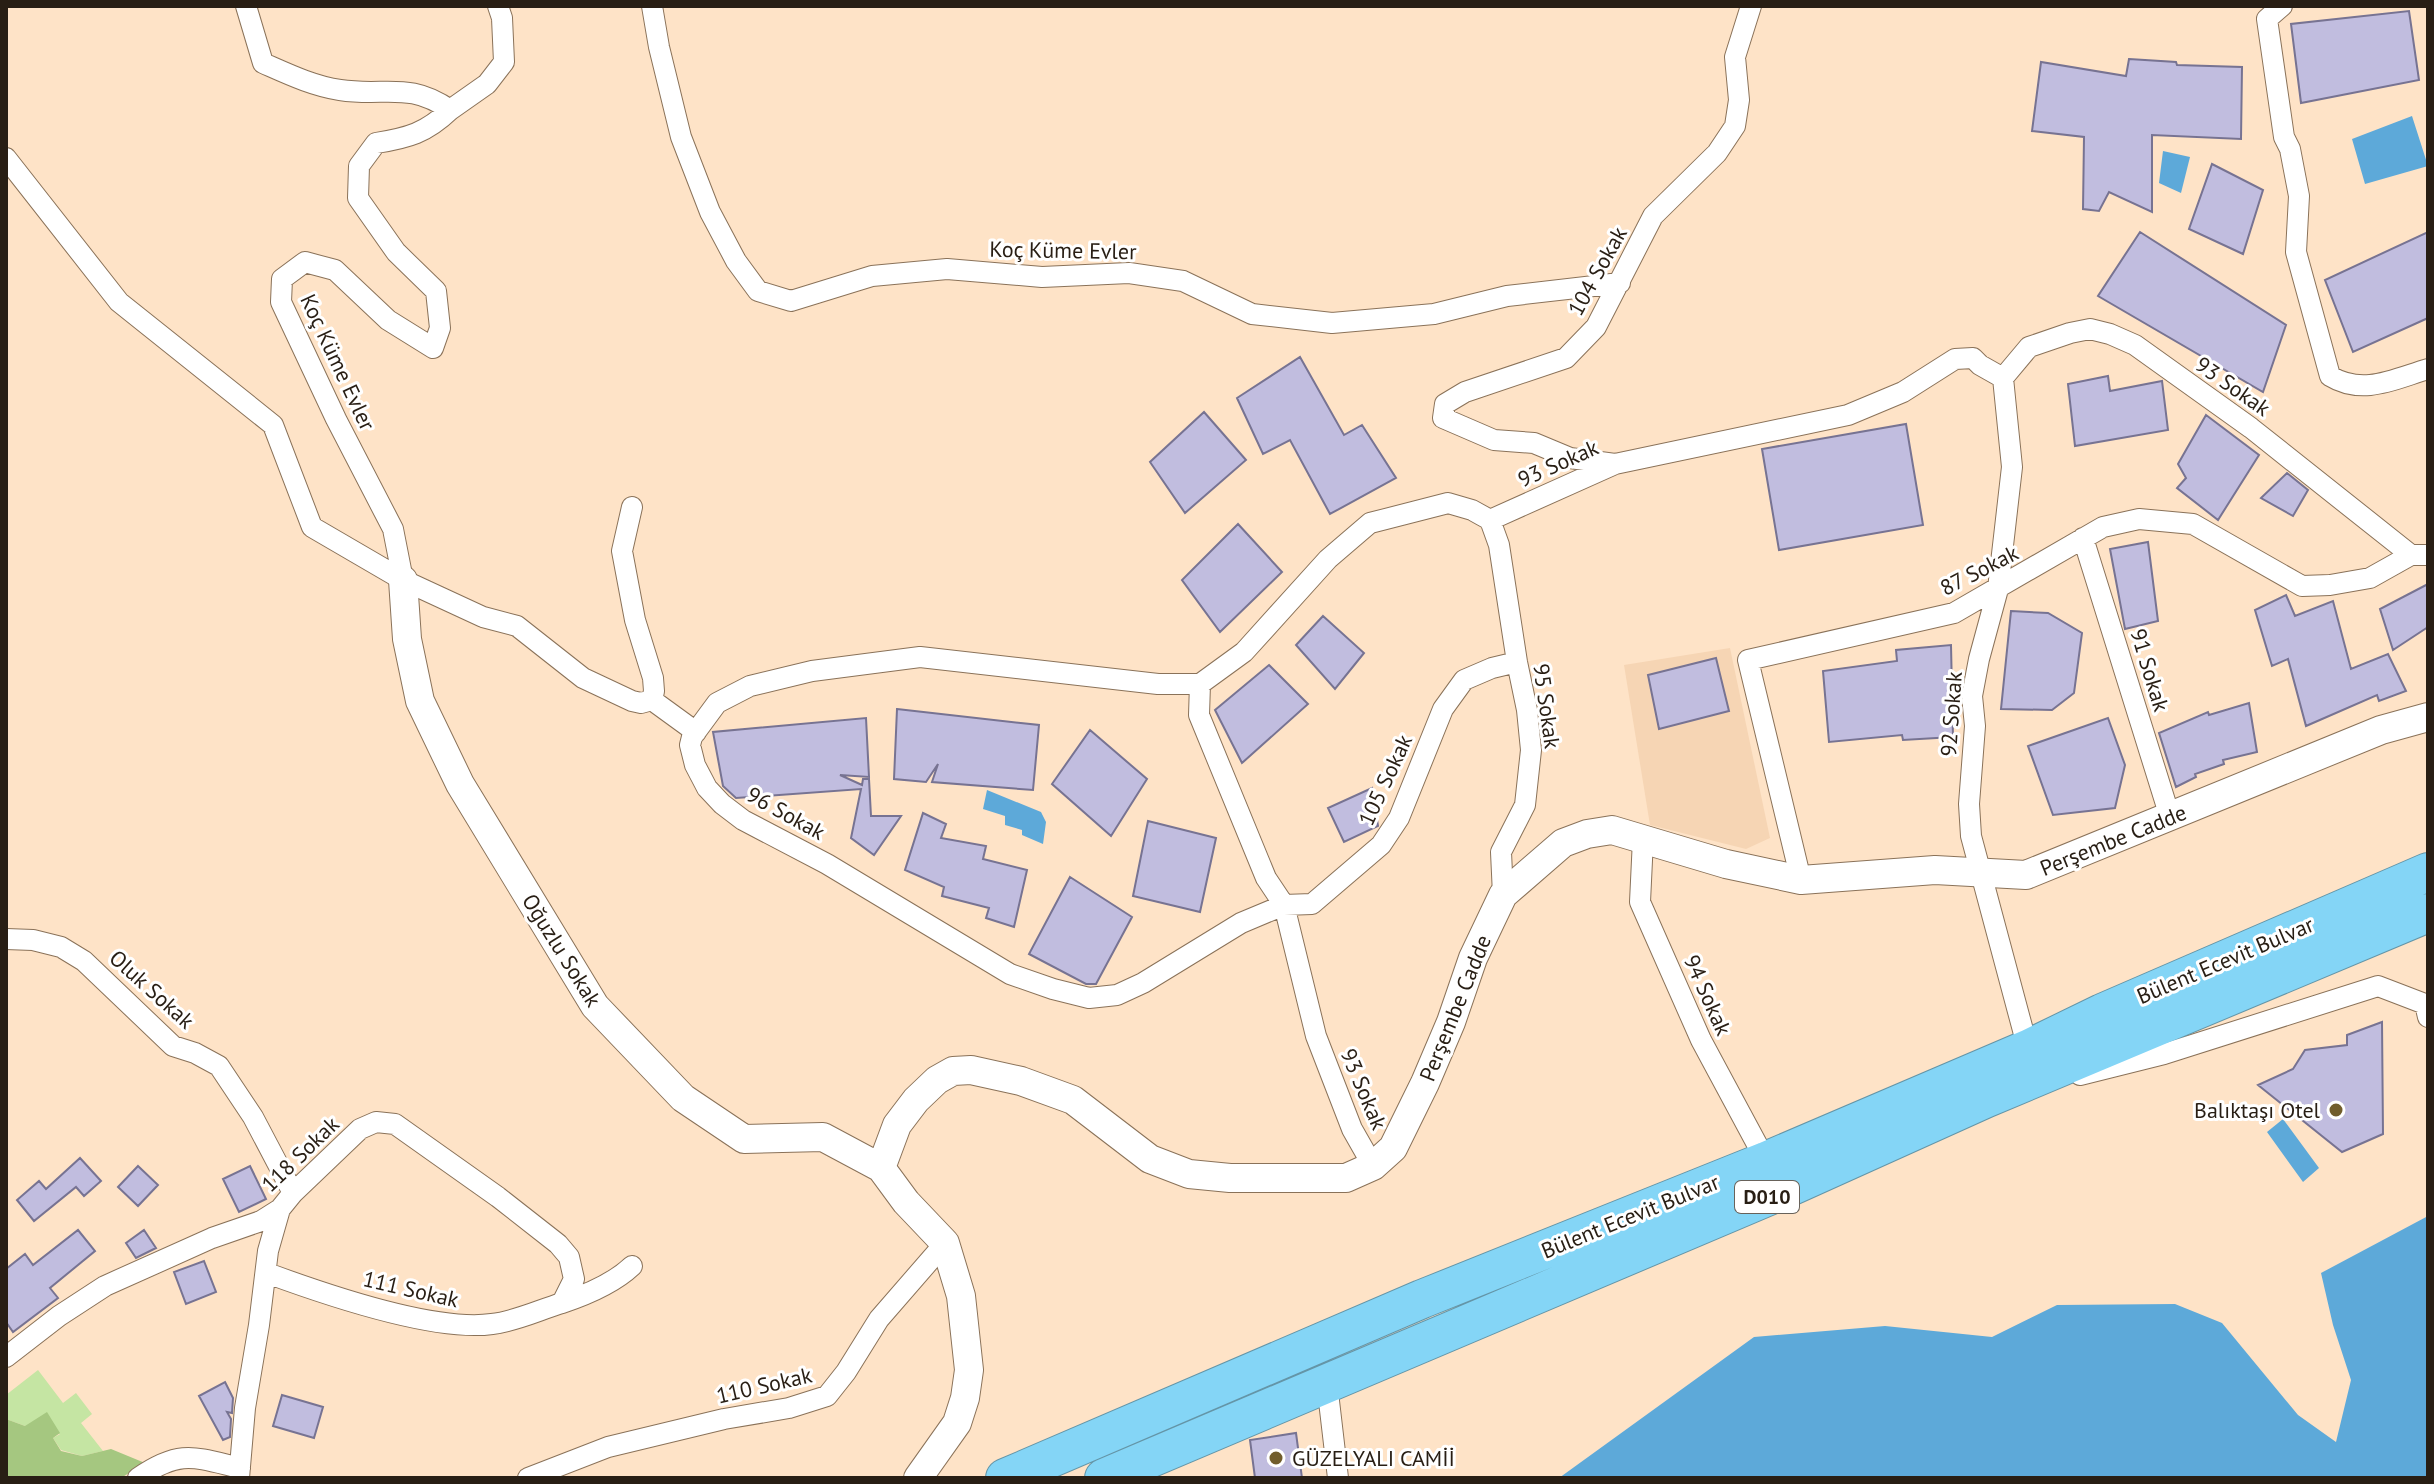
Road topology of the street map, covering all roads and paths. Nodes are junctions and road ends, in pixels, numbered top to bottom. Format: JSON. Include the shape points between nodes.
{"nodes":[{"id":1,"x":246,"y":6,"type":"edge"},
{"id":2,"x":498,"y":6,"type":"edge"},
{"id":3,"x":652,"y":6,"type":"edge"},
{"id":4,"x":1751,"y":6,"type":"edge"},
{"id":5,"x":2282,"y":6,"type":"edge"},
{"id":6,"x":450,"y":110,"type":"junction"},
{"id":7,"x":6,"y":158,"type":"edge"},
{"id":8,"x":1620,"y":283,"type":"junction"},
{"id":9,"x":2428,"y":369,"type":"edge"},
{"id":10,"x":2003,"y":378,"type":"junction"},
{"id":11,"x":1615,"y":464,"type":"junction"},
{"id":12,"x":632,"y":507,"type":"dead end"},
{"id":13,"x":1490,"y":520,"type":"junction"},
{"id":14,"x":2083,"y":538,"type":"junction"},
{"id":15,"x":2420,"y":555,"type":"edge"},
{"id":16,"x":403,"y":580,"type":"junction"},
{"id":17,"x":1998,"y":589,"type":"junction"},
{"id":18,"x":1517,"y":662,"type":"junction"},
{"id":19,"x":1200,"y":684,"type":"junction"},
{"id":20,"x":652,"y":700,"type":"junction"},
{"id":21,"x":2428,"y":717,"type":"edge"},
{"id":22,"x":696,"y":732,"type":"junction"},
{"id":23,"x":2170,"y":817,"type":"junction"},
{"id":24,"x":1643,"y":839,"type":"junction"},
{"id":25,"x":2428,"y":872,"type":"edge"},
{"id":26,"x":1983,"y":875,"type":"junction"},
{"id":27,"x":1801,"y":880,"type":"junction"},
{"id":28,"x":1503,"y":895,"type":"junction"},
{"id":29,"x":1284,"y":905,"type":"junction"},
{"id":30,"x":2428,"y":913,"type":"edge"},
{"id":31,"x":6,"y":939,"type":"edge"},
{"id":32,"x":2428,"y":1017,"type":"edge"},
{"id":33,"x":2028,"y":1049,"type":"junction"},
{"id":34,"x":1987,"y":1098,"type":"junction"},
{"id":35,"x":1766,"y":1161,"type":"junction"},
{"id":36,"x":1373,"y":1166,"type":"junction"},
{"id":37,"x":881,"y":1168,"type":"junction"},
{"id":38,"x":287,"y":1201,"type":"junction"},
{"id":39,"x":945,"y":1243,"type":"junction"},
{"id":40,"x":632,"y":1266,"type":"dead end"},
{"id":41,"x":267,"y":1273,"type":"junction"},
{"id":42,"x":562,"y":1303,"type":"junction"},
{"id":43,"x":6,"y":1357,"type":"edge"},
{"id":44,"x":1327,"y":1384,"type":"junction"},
{"id":45,"x":240,"y":1473,"type":"edge"},
{"id":46,"x":138,"y":1478,"type":"edge"},
{"id":47,"x":528,"y":1478,"type":"edge"},
{"id":48,"x":918,"y":1478,"type":"edge"},
{"id":49,"x":1005,"y":1478,"type":"edge"},
{"id":50,"x":1104,"y":1478,"type":"edge"},
{"id":51,"x":1338,"y":1478,"type":"edge"}],
"edges":[{"from":1,"to":6,"type":"street","via":[[263,63],[342,91],[406,90]]},
{"from":2,"to":6,"type":"street","name":"Koç Küme Evler","via":[[504,62],[487,84]]},
{"from":3,"to":8,"type":"street","name":"Koç Küme Evler","via":[[681,137],[710,212],[758,291],[791,301],[872,276],[947,269],[1042,277],[1129,273],[1183,281],[1252,314],[1332,323],[1434,314],[1507,296]]},
{"from":4,"to":8,"type":"street","name":"104 Sokak","via":[[1735,57],[1735,126],[1717,153],[1653,216]]},
{"from":5,"to":9,"type":"street","via":[[2267,19],[2284,137],[2299,196],[2296,252],[2330,376],[2362,388]]},
{"from":6,"to":16,"type":"street","name":"Koç Küme Evler","via":[[432,128],[376,143],[359,166],[358,198],[396,252],[436,291],[440,328],[433,348],[388,320],[335,270],[305,262],[282,279],[281,302],[393,529]]},
{"from":7,"to":16,"type":"street","via":[[119,302],[273,425],[312,527]]},
{"from":8,"to":11,"type":"street","name":"104 Sokak","via":[[1596,327],[1566,358],[1465,392],[1445,404],[1443,418],[1494,440],[1534,443],[1570,458]]},
{"from":10,"to":11,"type":"street","name":"93 Sokak","via":[[1973,358],[1955,359],[1903,392],[1848,415]]},
{"from":10,"to":15,"type":"street","name":"93 Sokak","via":[[2029,347],[2070,333],[2090,329],[2135,345]]},
{"from":10,"to":17,"type":"street","name":"92 Sokak","via":[[2012,467]]},
{"from":11,"to":13,"type":"street","name":"93 Sokak"},
{"from":12,"to":20,"type":"street","via":[[622,551],[653,678]]},
{"from":13,"to":18,"type":"street","name":"95 Sokak","via":[[1499,545]]},
{"from":13,"to":19,"type":"street","via":[[1448,503],[1370,523],[1328,559],[1244,652]]},
{"from":14,"to":15,"type":"street","name":"87 Sokak","via":[[2139,519],[2193,524],[2302,586],[2370,578]]},
{"from":14,"to":17,"type":"street","name":"87 Sokak"},
{"from":14,"to":23,"type":"street","name":"91 Sokak"},
{"from":16,"to":20,"type":"street","via":[[483,617],[517,626],[583,678],[632,701]]},
{"from":16,"to":37,"type":"main road","name":"Oğuzlu Sokak","via":[[407,639],[420,701],[460,784],[595,1006],[683,1098],[744,1139],[823,1137]]},
{"from":17,"to":26,"type":"street","name":"92 Sokak","via":[[1972,696],[1969,804],[1971,836]]},
{"from":17,"to":27,"type":"street","name":"87 Sokak","via":[[1954,613],[1748,660]]},
{"from":18,"to":28,"type":"street","name":"95 Sokak","via":[[1531,750],[1525,805],[1501,852]]},
{"from":18,"to":29,"type":"street","name":"105 Sokak","via":[[1464,680],[1443,709],[1399,818],[1381,845],[1312,904]]},
{"from":19,"to":22,"type":"street","via":[[1158,684],[920,657],[812,671],[750,686],[717,703]]},
{"from":19,"to":29,"type":"street","name":"93 Sokak","via":[[1199,715],[1266,878]]},
{"from":20,"to":22,"type":"street"},
{"from":21,"to":23,"type":"main road","name":"Perşembe Cadde","via":[[2381,730]]},
{"from":22,"to":29,"type":"street","name":"96 Sokak","via":[[690,745],[707,788],[743,820],[1010,974],[1053,989],[1089,998],[1117,995],[1241,923]]},
{"from":23,"to":26,"type":"main road","name":"Perşembe Cadde","via":[[2026,875]]},
{"from":24,"to":27,"type":"main road","name":"Perşembe Cadde"},
{"from":24,"to":28,"type":"main road","name":"Perşembe Cadde","via":[[1612,830],[1563,843]]},
{"from":24,"to":35,"type":"street","name":"94 Sokak","via":[[1640,902],[1701,1040]]},
{"from":25,"to":33,"type":"highway","name":"Bülent Ecevit Bulvar"},
{"from":26,"to":27,"type":"main road","name":"Perşembe Cadde","via":[[1935,870]]},
{"from":26,"to":33,"type":"street","name":"92 Sokak"},
{"from":28,"to":36,"type":"main road","name":"Perşembe Cadde","via":[[1418,1096],[1393,1148]]},
{"from":29,"to":36,"type":"street","name":"93 Sokak","via":[[1316,1036],[1352,1129]]},
{"from":30,"to":34,"type":"highway","name":"Bülent Ecevit Bulvar","number":"D010"},
{"from":31,"to":38,"type":"street","name":"Oluk Sokak","via":[[61,947],[84,961],[173,1046],[219,1066],[253,1117]]},
{"from":32,"to":34,"type":"street","via":[[2425,1004],[2378,986],[2164,1054]]},
{"from":33,"to":35,"type":"highway","name":"Bülent Ecevit Bulvar"},
{"from":34,"to":44,"type":"highway","name":"Bülent Ecevit Bulvar","number":"D010"},
{"from":35,"to":49,"type":"highway","name":"Bülent Ecevit Bulvar","via":[[1422,1299]]},
{"from":36,"to":37,"type":"main road","via":[[1346,1178],[1189,1174],[1150,1159],[1073,1100],[971,1070],[953,1071],[916,1100],[897,1125]]},
{"from":37,"to":39,"type":"main road"},
{"from":38,"to":41,"type":"street","via":[[268,1251]]},
{"from":38,"to":42,"type":"street","name":"118 Sokak","via":[[360,1129],[376,1122],[395,1124],[558,1244],[569,1257],[574,1279]]},
{"from":38,"to":43,"type":"street","name":"118 Sokak","via":[[261,1221],[105,1286]]},
{"from":39,"to":47,"type":"street","name":"110 Sokak","via":[[879,1319],[827,1396],[608,1447]]},
{"from":39,"to":48,"type":"main road","via":[[961,1296],[969,1370],[957,1423]]},
{"from":40,"to":42,"type":"street","name":"111 Sokak","via":[[619,1278]]},
{"from":41,"to":42,"type":"street","name":"111 Sokak","via":[[459,1326],[529,1316]]},
{"from":41,"to":45,"type":"street"},
{"from":44,"to":50,"type":"highway","name":"Bülent Ecevit Bulvar","number":"D010"},
{"from":44,"to":51,"type":"street"},
{"from":45,"to":46,"type":"street","via":[[188,1456],[159,1463]]}]}
